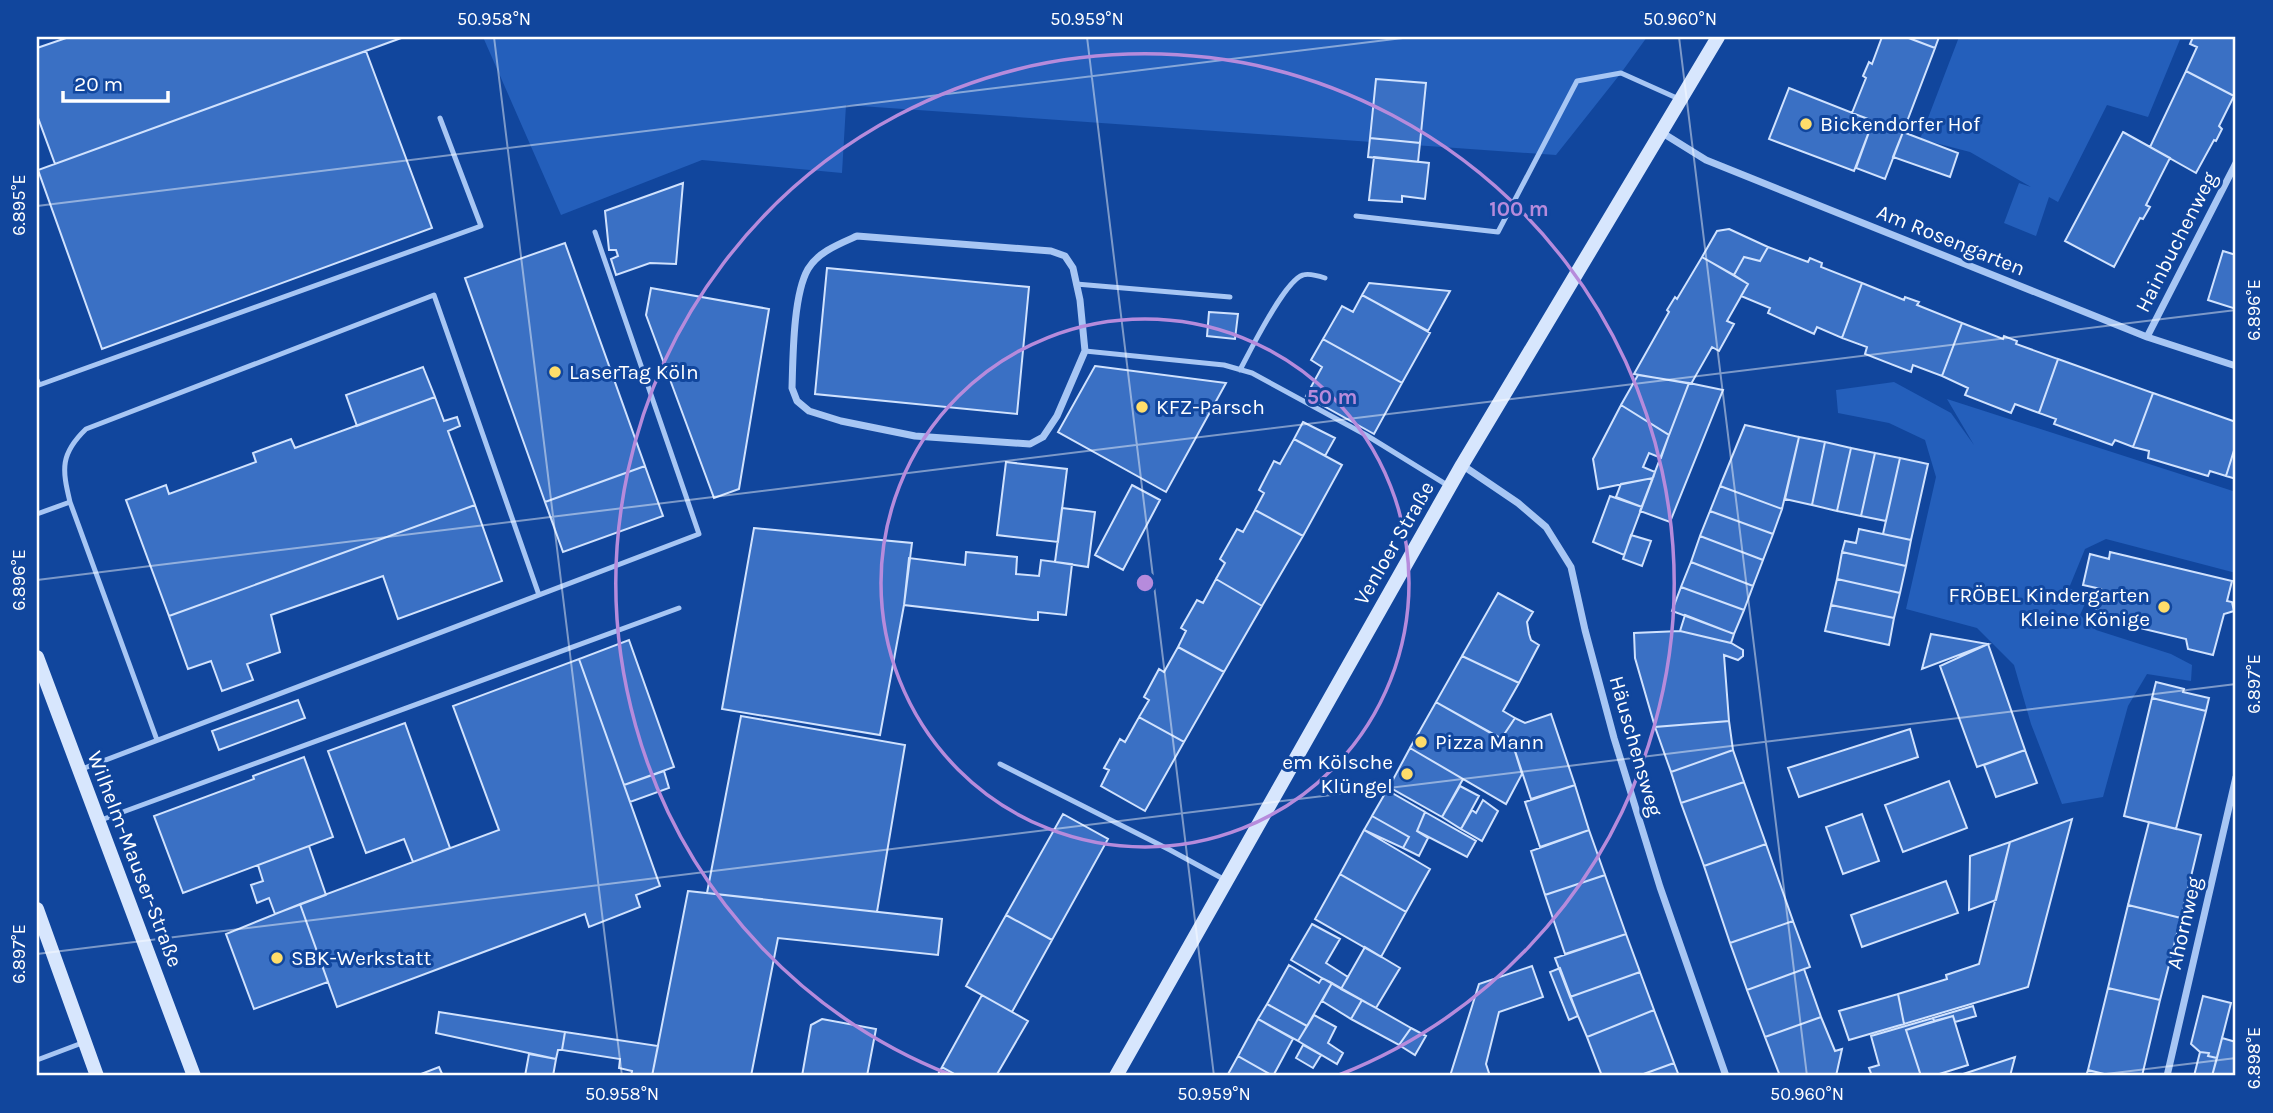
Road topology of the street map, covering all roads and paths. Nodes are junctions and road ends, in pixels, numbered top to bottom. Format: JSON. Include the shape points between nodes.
{"nodes":[{"id":1,"x":1718,"y":37,"type":"edge"},
{"id":2,"x":1679,"y":99,"type":"junction"},
{"id":3,"x":440,"y":118,"type":"dead end"},
{"id":4,"x":1660,"y":132,"type":"junction"},
{"id":5,"x":2236,"y":163,"type":"edge"},
{"id":6,"x":1356,"y":216,"type":"dead end"},
{"id":7,"x":595,"y":232,"type":"dead end"},
{"id":8,"x":1325,"y":278,"type":"dead end"},
{"id":9,"x":1076,"y":285,"type":"junction"},
{"id":10,"x":1230,"y":297,"type":"dead end"},
{"id":11,"x":2147,"y":337,"type":"junction"},
{"id":12,"x":1085,"y":351,"type":"junction"},
{"id":13,"x":2236,"y":366,"type":"edge"},
{"id":14,"x":1240,"y":370,"type":"junction"},
{"id":15,"x":37,"y":380,"type":"edge"},
{"id":16,"x":1462,"y":466,"type":"junction"},
{"id":17,"x":1450,"y":487,"type":"junction"},
{"id":18,"x":69,"y":502,"type":"junction"},
{"id":19,"x":37,"y":514,"type":"edge"},
{"id":20,"x":538,"y":595,"type":"junction"},
{"id":21,"x":679,"y":608,"type":"dead end"},
{"id":22,"x":37,"y":657,"type":"edge"},
{"id":23,"x":158,"y":740,"type":"junction"},
{"id":24,"x":1000,"y":764,"type":"dead end"},
{"id":25,"x":79,"y":770,"type":"junction"},
{"id":26,"x":2236,"y":777,"type":"edge"},
{"id":27,"x":98,"y":821,"type":"junction"},
{"id":28,"x":1227,"y":881,"type":"junction"},
{"id":29,"x":37,"y":909,"type":"edge"},
{"id":30,"x":85,"y":1042,"type":"junction"},
{"id":31,"x":37,"y":1060,"type":"edge"},
{"id":32,"x":97,"y":1076,"type":"edge"},
{"id":33,"x":194,"y":1076,"type":"edge"},
{"id":34,"x":1116,"y":1076,"type":"edge"},
{"id":35,"x":1726,"y":1076,"type":"edge"},
{"id":36,"x":2167,"y":1076,"type":"edge"}],
"edges":[{"from":1,"to":2,"type":"main road","name":"Venloer Straße"},
{"from":2,"to":4,"type":"main road","name":"Venloer Straße"},
{"from":2,"to":6,"type":"lane","via":[[1621,73],[1577,81],[1498,232]]},
{"from":3,"to":15,"type":"lane","via":[[481,226],[39,385]]},
{"from":4,"to":11,"type":"street","name":"Am Rosengarten","via":[[1706,160]]},
{"from":4,"to":16,"type":"main road","name":"Venloer Straße"},
{"from":5,"to":11,"type":"street","name":"Hainbuchenweg"},
{"from":7,"to":20,"type":"lane","via":[[699,534]]},
{"from":8,"to":14,"type":"lane","via":[[1304,275],[1291,282]]},
{"from":9,"to":10,"type":"lane"},
{"from":9,"to":12,"type":"street"},
{"from":9,"to":12,"type":"street","via":[[1065,256],[1051,251],[857,236],[824,252],[808,269],[800,291],[792,388],[797,401],[809,411],[841,421],[915,436],[1030,444],[1043,437],[1057,416]]},
{"from":11,"to":13,"type":"street","name":"Am Rosengarten"},
{"from":12,"to":14,"type":"lane"},
{"from":14,"to":17,"type":"lane","via":[[1366,435]]},
{"from":16,"to":17,"type":"main road","name":"Venloer Straße"},
{"from":16,"to":35,"type":"street","name":"Häuschensweg","via":[[1546,527],[1572,566],[1614,738]]},
{"from":17,"to":28,"type":"main road","name":"Venloer Straße"},
{"from":18,"to":19,"type":"lane"},
{"from":18,"to":20,"type":"lane","via":[[64,460],[71,443],[86,429],[433,295]]},
{"from":18,"to":23,"type":"lane"},
{"from":20,"to":23,"type":"lane"},
{"from":21,"to":27,"type":"lane"},
{"from":22,"to":25,"type":"main road","name":"Wilhelm-Mauser-Straße"},
{"from":23,"to":25,"type":"lane"},
{"from":24,"to":28,"type":"lane"},
{"from":25,"to":27,"type":"main road","name":"Wilhelm-Mauser-Straße"},
{"from":26,"to":36,"type":"street","name":"Ahornweg"},
{"from":27,"to":33,"type":"main road","name":"Wilhelm-Mauser-Straße"},
{"from":28,"to":34,"type":"main road","name":"Venloer Straße"},
{"from":29,"to":30,"type":"main road"},
{"from":30,"to":31,"type":"lane"},
{"from":30,"to":32,"type":"main road"}]}
